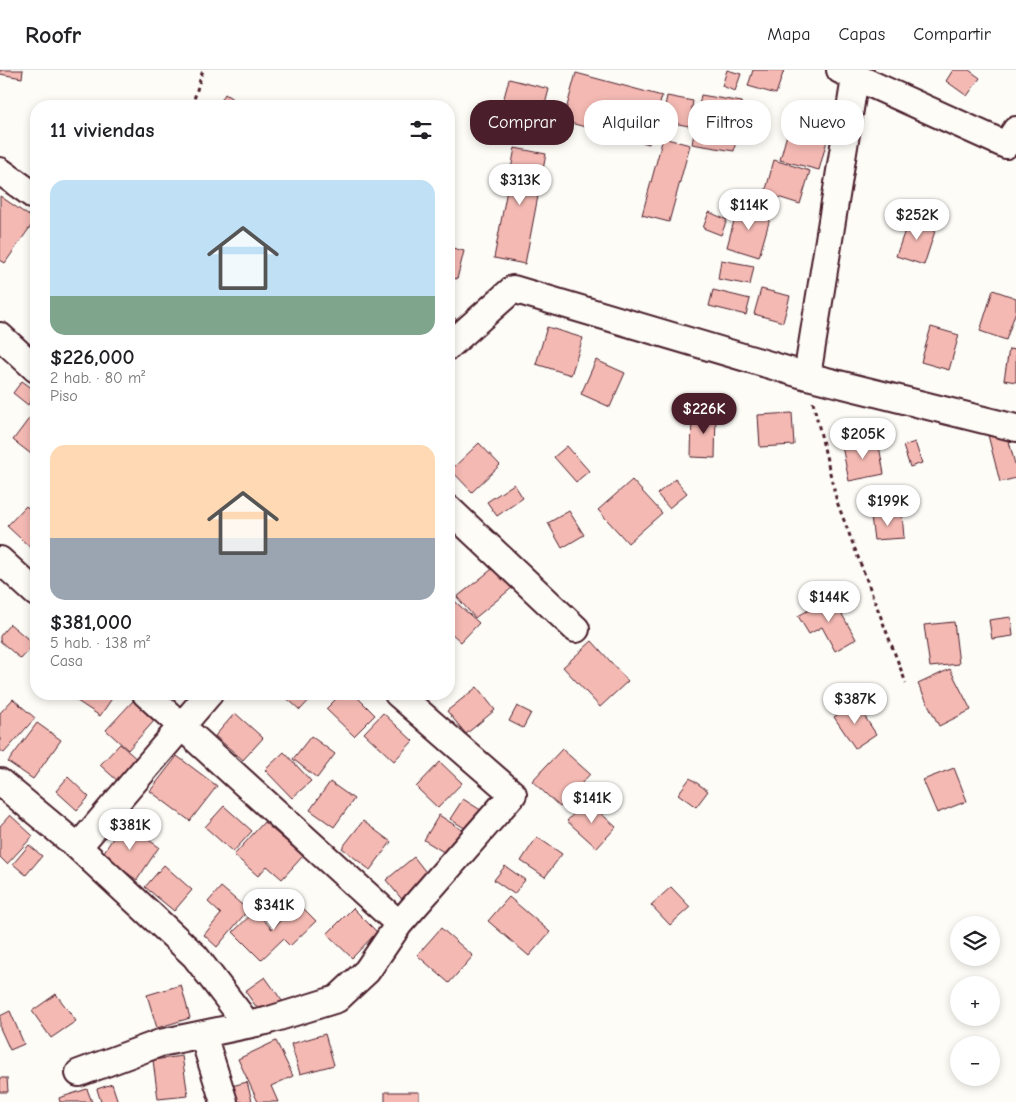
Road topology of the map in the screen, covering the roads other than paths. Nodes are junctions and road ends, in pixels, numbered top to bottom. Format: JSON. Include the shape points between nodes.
{"nodes":[{"id":1,"x":847,"y":74,"type":"edge"},
{"id":2,"x":1013,"y":143,"type":"edge"},
{"id":3,"x":0,"y":171,"type":"edge"},
{"id":4,"x":30,"y":193,"type":"edge"},
{"id":5,"x":0,"y":336,"type":"edge"},
{"id":6,"x":455,"y":341,"type":"edge"},
{"id":7,"x":30,"y":364,"type":"edge"},
{"id":8,"x":806,"y":376,"type":"junction"},
{"id":9,"x":1016,"y":428,"type":"edge"},
{"id":10,"x":455,"y":515,"type":"edge"},
{"id":11,"x":0,"y":560,"type":"edge"},
{"id":12,"x":30,"y":588,"type":"edge"},
{"id":13,"x":576,"y":629,"type":"dead end"},
{"id":14,"x":153,"y":700,"type":"edge"},
{"id":15,"x":204,"y":700,"type":"edge"},
{"id":16,"x":405,"y":700,"type":"edge"},
{"id":17,"x":182,"y":726,"type":"junction"},
{"id":18,"x":0,"y":782,"type":"edge"},
{"id":19,"x":78,"y":847,"type":"junction"},
{"id":20,"x":399,"y":924,"type":"junction"},
{"id":21,"x":248,"y":1025,"type":"junction"},
{"id":22,"x":203,"y":1035,"type":"junction"},
{"id":23,"x":79,"y":1074,"type":"dead end"},
{"id":24,"x":224,"y":1102,"type":"edge"}],
"edges":[{"from":1,"to":2,"type":"street"},
{"from":1,"to":8,"type":"street"},
{"from":3,"to":4,"type":"street"},
{"from":5,"to":7,"type":"street"},
{"from":6,"to":8,"type":"street","via":[[513,289]]},
{"from":8,"to":9,"type":"street"},
{"from":10,"to":13,"type":"street"},
{"from":11,"to":12,"type":"street"},
{"from":14,"to":17,"type":"street"},
{"from":15,"to":17,"type":"street"},
{"from":16,"to":20,"type":"street","via":[[513,794]]},
{"from":17,"to":19,"type":"street"},
{"from":17,"to":20,"type":"street"},
{"from":18,"to":19,"type":"street"},
{"from":19,"to":21,"type":"street","via":[[195,956]]},
{"from":20,"to":21,"type":"street","via":[[367,971],[337,999]]},
{"from":21,"to":22,"type":"street"},
{"from":22,"to":23,"type":"street","via":[[160,1044]]},
{"from":22,"to":24,"type":"street"}]}
